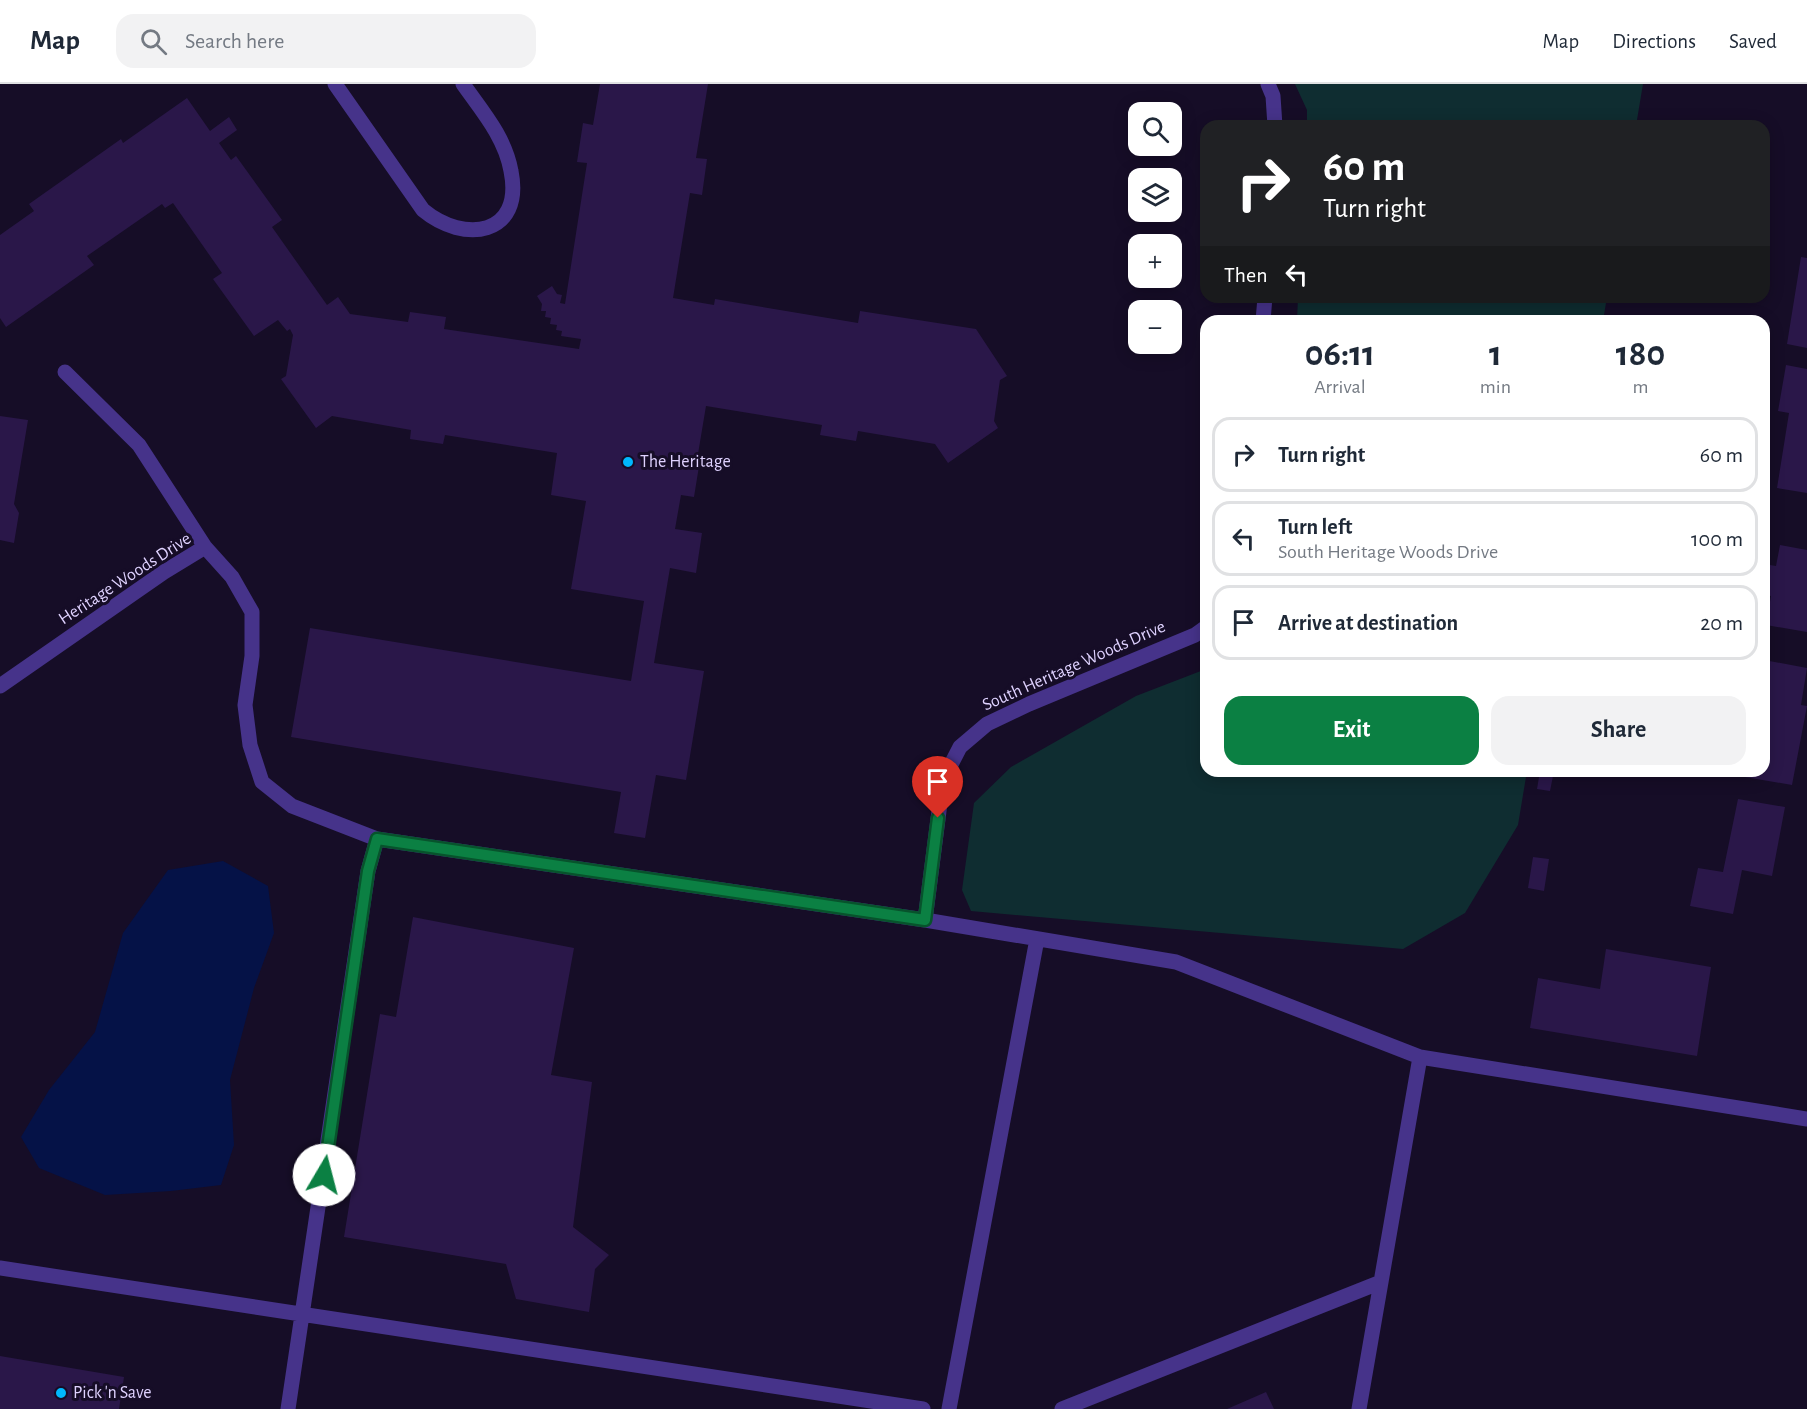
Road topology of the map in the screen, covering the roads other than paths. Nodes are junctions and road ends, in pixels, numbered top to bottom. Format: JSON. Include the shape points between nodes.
{"nodes":[{"id":1,"x":335,"y":84,"type":"edge"},
{"id":2,"x":463,"y":84,"type":"edge"},
{"id":3,"x":1268,"y":84,"type":"edge"},
{"id":4,"x":1275,"y":120,"type":"edge"},
{"id":5,"x":65,"y":372,"type":"dead end"},
{"id":6,"x":205,"y":547,"type":"junction"},
{"id":7,"x":1200,"y":631,"type":"edge"},
{"id":8,"x":0,"y":686,"type":"edge"},
{"id":9,"x":377,"y":839,"type":"junction"},
{"id":10,"x":925,"y":920,"type":"junction"},
{"id":11,"x":1037,"y":939,"type":"junction"},
{"id":12,"x":1420,"y":1057,"type":"junction"},
{"id":13,"x":1807,"y":1119,"type":"edge"},
{"id":14,"x":0,"y":1268,"type":"edge"},
{"id":15,"x":1381,"y":1282,"type":"junction"},
{"id":16,"x":303,"y":1315,"type":"junction"},
{"id":17,"x":288,"y":1409,"type":"edge"},
{"id":18,"x":923,"y":1409,"type":"edge"},
{"id":19,"x":950,"y":1409,"type":"edge"},
{"id":20,"x":1062,"y":1409,"type":"edge"},
{"id":21,"x":1359,"y":1409,"type":"edge"}],
"edges":[{"from":1,"to":2,"type":"lane","via":[[423,210],[451,228],[479,230],[493,226],[511,206],[512,171],[496,131]]},
{"from":3,"to":4,"type":"lane"},
{"from":5,"to":6,"type":"lane","via":[[139,445]]},
{"from":6,"to":8,"type":"lane","name":"Heritage Woods Drive"},
{"from":6,"to":9,"type":"lane","name":"Heritage Woods Drive","via":[[232,577],[252,612],[252,656],[245,705],[250,745],[262,782],[292,806]]},
{"from":7,"to":10,"type":"lane","name":"South Heritage Woods Drive","via":[[997,719],[960,747],[943,780]]},
{"from":9,"to":10,"type":"lane"},
{"from":9,"to":16,"type":"lane","via":[[368,871]]},
{"from":10,"to":11,"type":"lane"},
{"from":11,"to":12,"type":"lane","via":[[1176,962]]},
{"from":11,"to":19,"type":"lane"},
{"from":12,"to":13,"type":"lane"},
{"from":12,"to":15,"type":"lane"},
{"from":14,"to":16,"type":"lane"},
{"from":15,"to":20,"type":"lane"},
{"from":15,"to":21,"type":"lane"},
{"from":16,"to":17,"type":"lane"},
{"from":16,"to":18,"type":"lane"}]}
